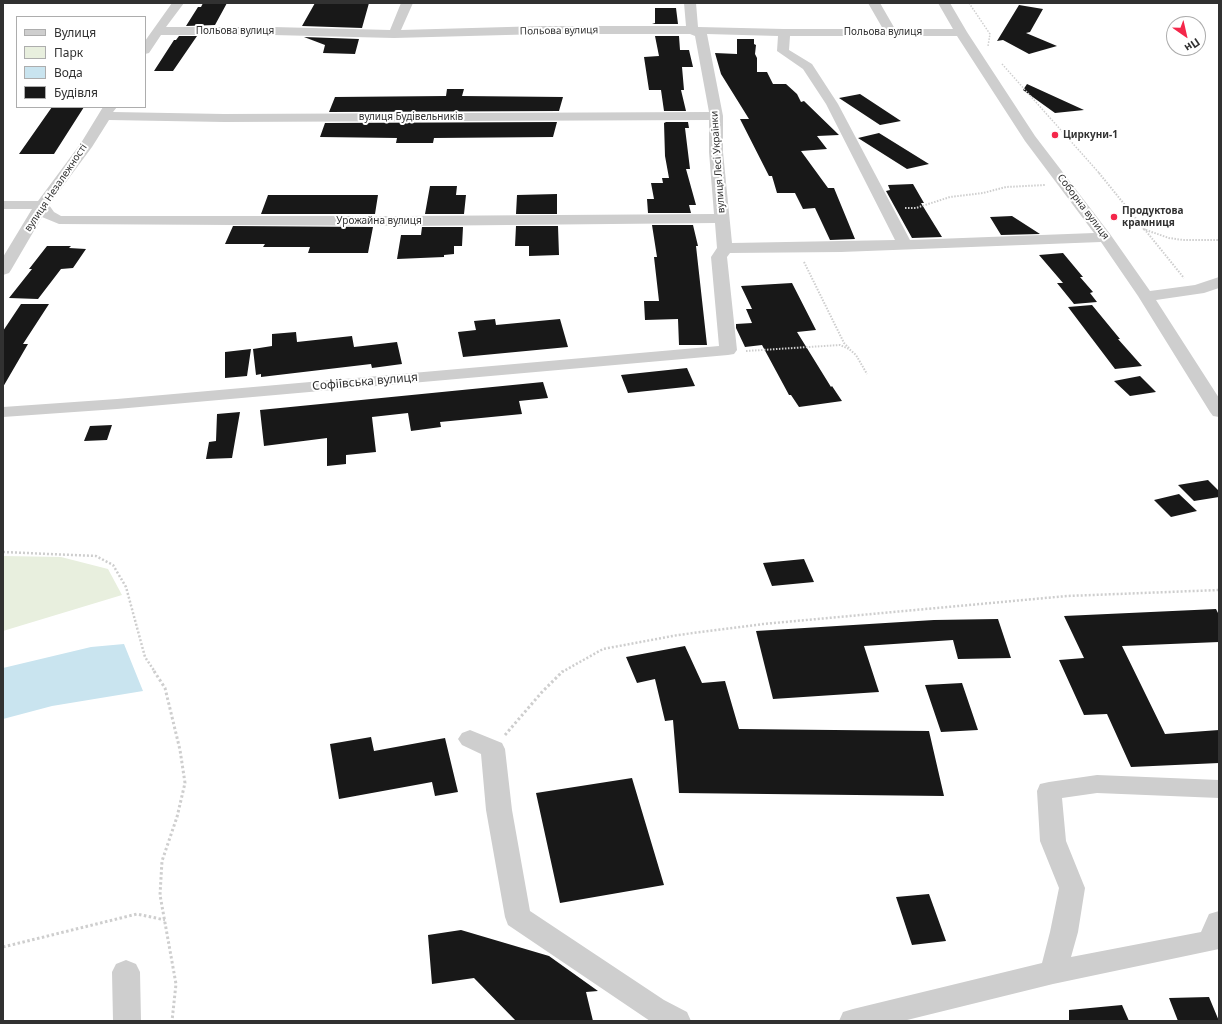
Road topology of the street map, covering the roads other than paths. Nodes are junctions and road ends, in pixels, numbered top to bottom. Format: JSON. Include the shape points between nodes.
{"nodes":[{"id":1,"x":178,"y":3,"type":"edge"},
{"id":2,"x":407,"y":3,"type":"edge"},
{"id":3,"x":690,"y":3,"type":"edge"},
{"id":4,"x":874,"y":3,"type":"edge"},
{"id":5,"x":944,"y":3,"type":"edge"},
{"id":6,"x":692,"y":30,"type":"junction"},
{"id":7,"x":156,"y":31,"type":"junction"},
{"id":8,"x":891,"y":32,"type":"junction"},
{"id":9,"x":961,"y":32,"type":"junction"},
{"id":10,"x":784,"y":33,"type":"junction"},
{"id":11,"x":394,"y":34,"type":"junction"},
{"id":12,"x":146,"y":48,"type":"edge"},
{"id":13,"x":108,"y":112,"type":"edge"},
{"id":14,"x":716,"y":116,"type":"junction"},
{"id":15,"x":42,"y":205,"type":"junction"},
{"id":16,"x":3,"y":206,"type":"edge"},
{"id":17,"x":722,"y":218,"type":"junction"},
{"id":18,"x":1105,"y":237,"type":"junction"},
{"id":19,"x":905,"y":244,"type":"junction"},
{"id":20,"x":725,"y":248,"type":"junction"},
{"id":21,"x":3,"y":270,"type":"edge"},
{"id":22,"x":1219,"y":282,"type":"edge"},
{"id":23,"x":1146,"y":296,"type":"junction"},
{"id":24,"x":728,"y":350,"type":"joint"},
{"id":25,"x":3,"y":412,"type":"edge"},
{"id":26,"x":1219,"y":412,"type":"edge"},
{"id":27,"x":481,"y":744,"type":"road end"},
{"id":28,"x":1219,"y":789,"type":"edge"},
{"id":29,"x":1219,"y":922,"type":"edge"},
{"id":30,"x":126,"y":972,"type":"dead end"},
{"id":31,"x":1053,"y":972,"type":"junction"},
{"id":32,"x":127,"y":1021,"type":"edge"},
{"id":33,"x":677,"y":1021,"type":"edge"},
{"id":34,"x":853,"y":1021,"type":"edge"}],
"edges":[{"from":1,"to":7,"type":"street"},
{"from":2,"to":11,"type":"street"},
{"from":3,"to":6,"type":"street"},
{"from":4,"to":8,"type":"street"},
{"from":5,"to":9,"type":"street","name":"Соборна вулиця"},
{"from":6,"to":10,"type":"street","name":"Польова вулиця"},
{"from":6,"to":11,"type":"street","name":"Польова вулиця"},
{"from":6,"to":14,"type":"street","name":"вулиця Лесі Українки","via":[[700,34]]},
{"from":7,"to":11,"type":"street","name":"Польова вулиця"},
{"from":7,"to":12,"type":"street"},
{"from":8,"to":9,"type":"street","name":"Польова вулиця"},
{"from":8,"to":10,"type":"street","name":"Польова вулиця"},
{"from":9,"to":18,"type":"street","name":"Соборна вулиця","via":[[1030,138]]},
{"from":10,"to":19,"type":"street","via":[[782,51],[808,67],[832,104]]},
{"from":13,"to":14,"type":"street","name":"вулиця Будівельників","via":[[240,118]]},
{"from":13,"to":15,"type":"street","name":"вулиця Незалежності"},
{"from":14,"to":17,"type":"street","name":"вулиця Лесі Українки","via":[[716,152]]},
{"from":15,"to":16,"type":"street"},
{"from":15,"to":17,"type":"street","name":"Урожайна вулиця","via":[[48,215],[59,220],[413,221]]},
{"from":15,"to":21,"type":"street","name":"вулиця Незалежності"},
{"from":17,"to":20,"type":"street","name":"вулиця Лесі Українки"},
{"from":18,"to":19,"type":"street"},
{"from":18,"to":23,"type":"street","name":"Соборна вулиця"},
{"from":19,"to":20,"type":"street"},
{"from":20,"to":24,"type":"street","name":"вулиця Лесі Українки","via":[[719,257]]},
{"from":22,"to":23,"type":"street","via":[[1198,290]]},
{"from":23,"to":26,"type":"street","name":"Соборна вулиця"},
{"from":24,"to":25,"type":"street","name":"Софіївська вулиця"},
{"from":27,"to":33,"type":"street","via":[[499,810],[518,917],[654,1009]]},
{"from":28,"to":31,"type":"street","via":[[1098,784],[1049,791],[1053,841],[1072,888]]},
{"from":29,"to":31,"type":"street","via":[[1210,941]]},
{"from":30,"to":32,"type":"street"},
{"from":31,"to":34,"type":"street"}]}
